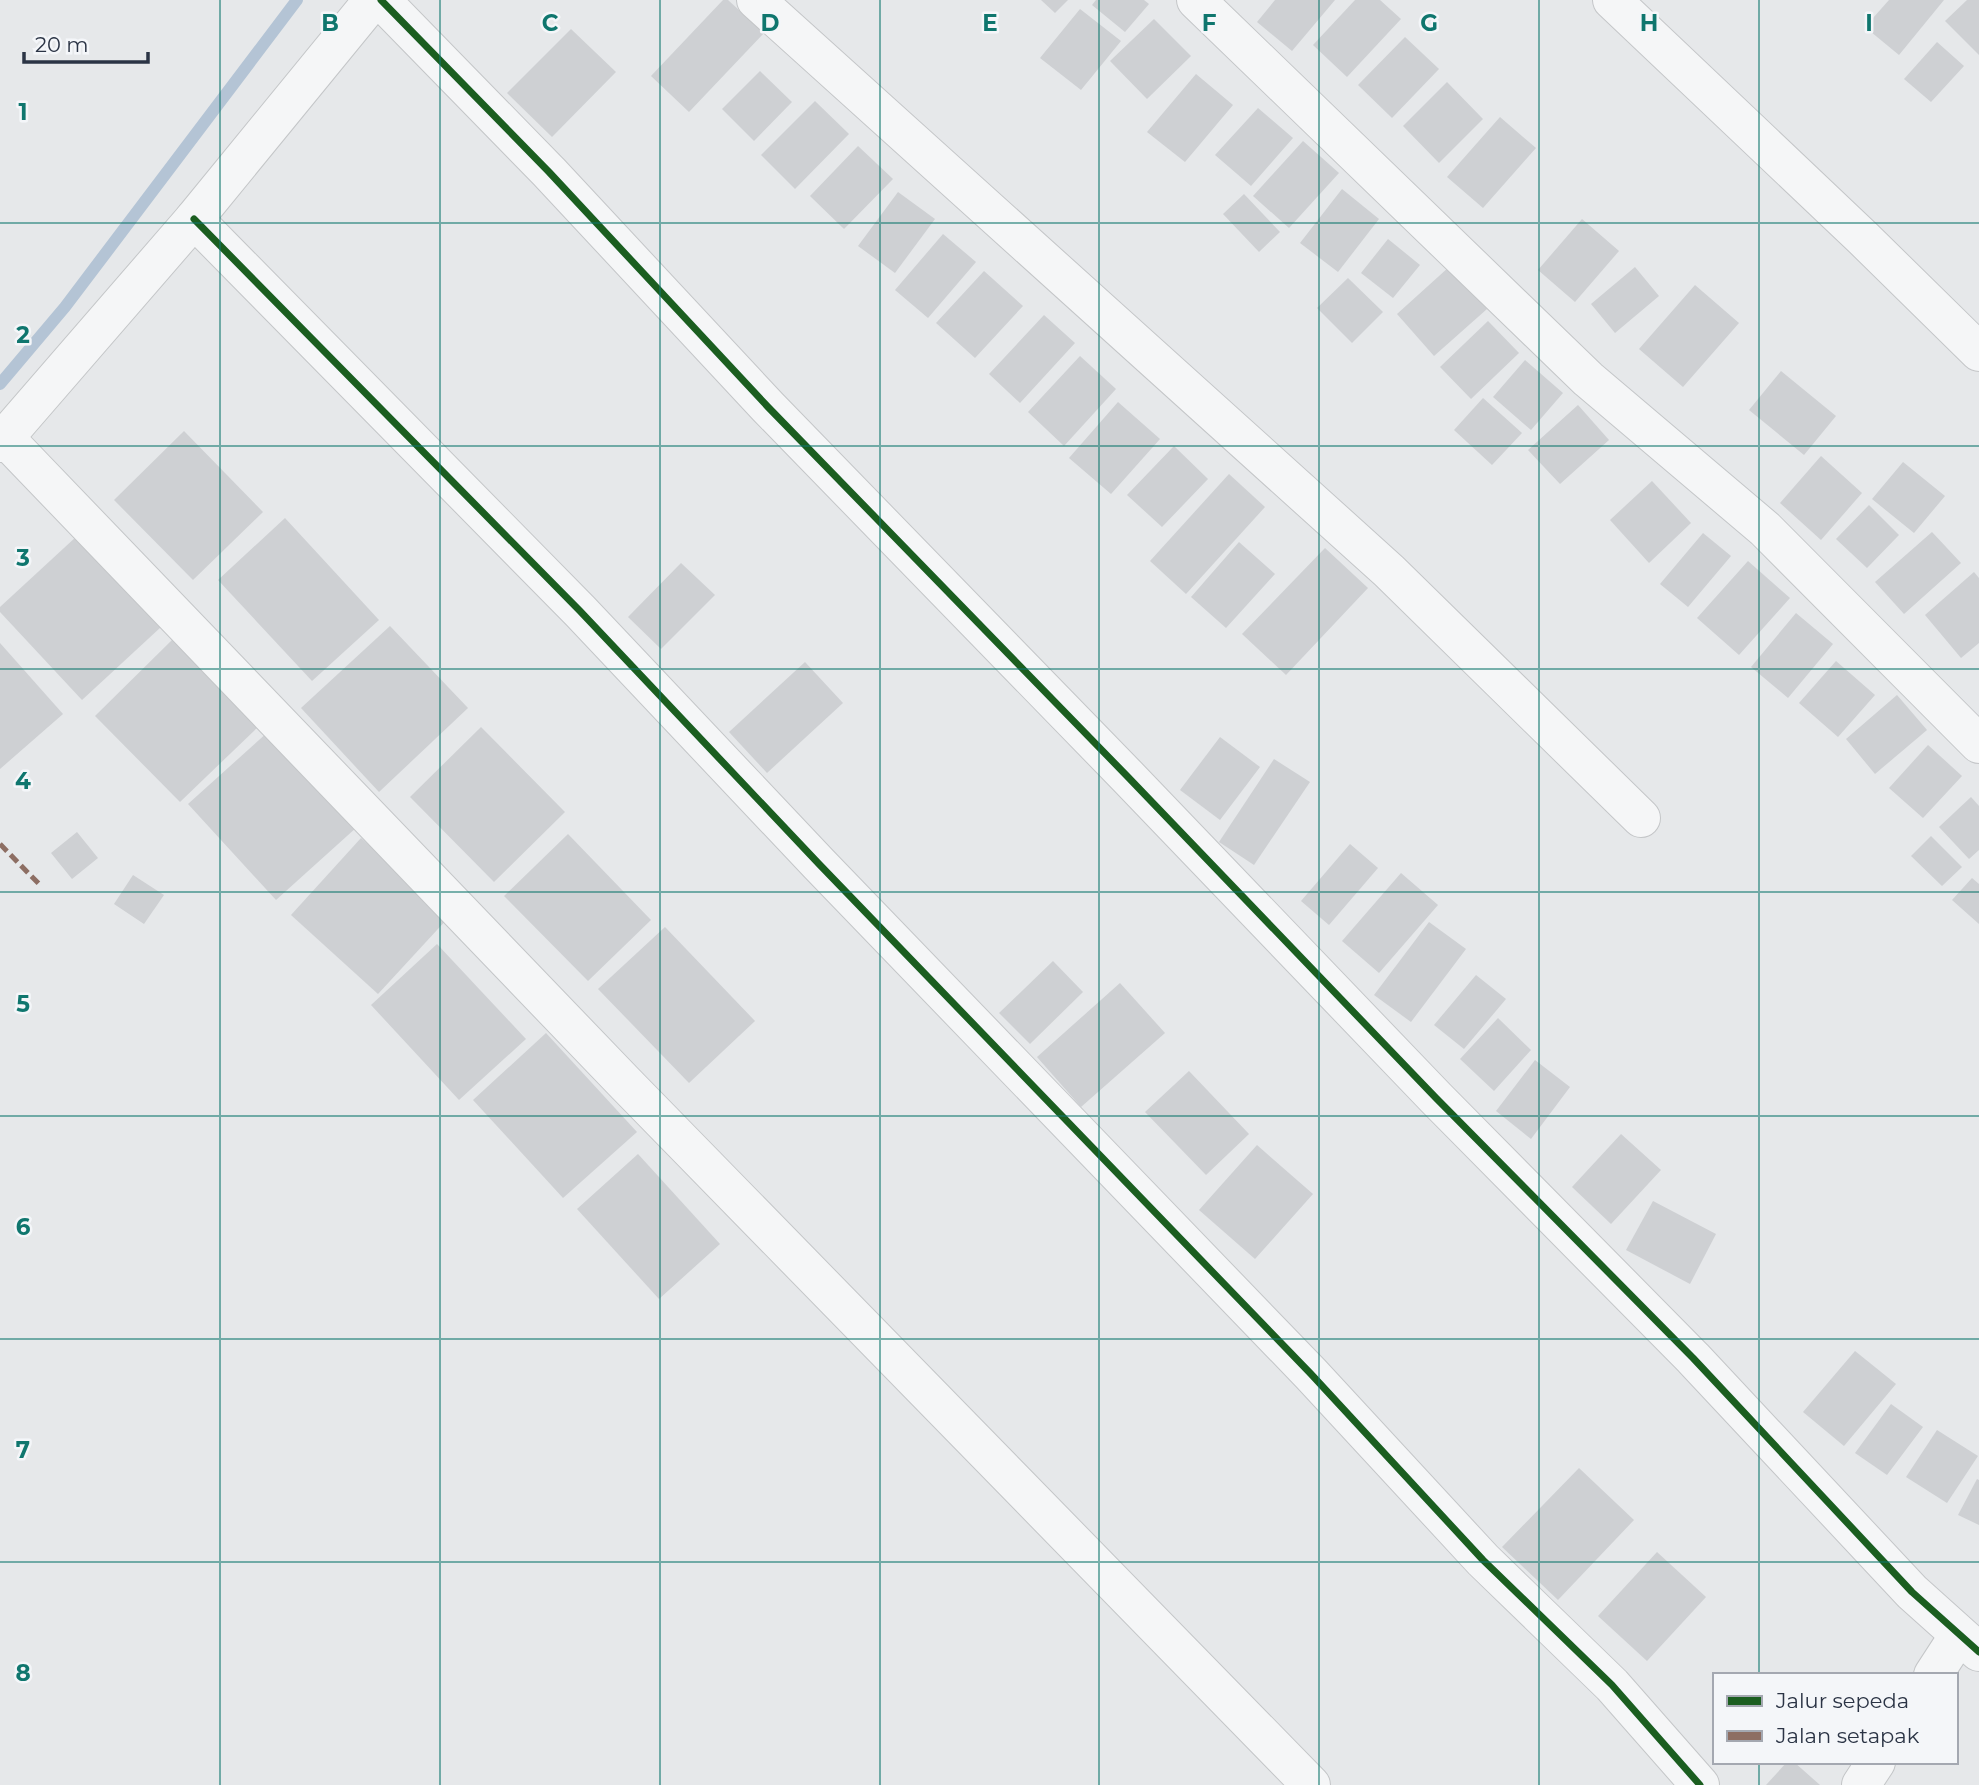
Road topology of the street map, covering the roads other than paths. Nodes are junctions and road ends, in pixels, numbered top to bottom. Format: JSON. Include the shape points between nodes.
{"nodes":[{"id":1,"x":373,"y":0,"type":"edge"},
{"id":2,"x":381,"y":0,"type":"edge"},
{"id":3,"x":756,"y":0,"type":"edge"},
{"id":4,"x":1196,"y":0,"type":"edge"},
{"id":5,"x":1612,"y":0,"type":"edge"},
{"id":6,"x":194,"y":219,"type":"junction"},
{"id":7,"x":1979,"y":352,"type":"edge"},
{"id":8,"x":2,"y":440,"type":"edge"},
{"id":9,"x":1979,"y":744,"type":"edge"},
{"id":10,"x":1641,"y":818,"type":"dead end"},
{"id":11,"x":1969,"y":1643,"type":"edge"},
{"id":12,"x":1935,"y":1673,"type":"edge"},
{"id":13,"x":1875,"y":1764,"type":"edge"},
{"id":14,"x":1311,"y":1785,"type":"edge"},
{"id":15,"x":1700,"y":1785,"type":"edge"},
{"id":16,"x":1861,"y":1785,"type":"edge"}],
"edges":[{"from":1,"to":6,"type":"street"},
{"from":2,"to":11,"type":"street","via":[[1436,1098],[1693,1357],[1912,1592]]},
{"from":3,"to":10,"type":"street","via":[[1389,571]]},
{"from":4,"to":9,"type":"street","via":[[1588,379],[1765,529]]},
{"from":5,"to":7,"type":"street"},
{"from":6,"to":8,"type":"street"},
{"from":6,"to":15,"type":"street","via":[[580,611],[1311,1374],[1483,1560],[1612,1685]]},
{"from":8,"to":14,"type":"street"},
{"from":11,"to":12,"type":"street"},
{"from":13,"to":16,"type":"street"}]}
